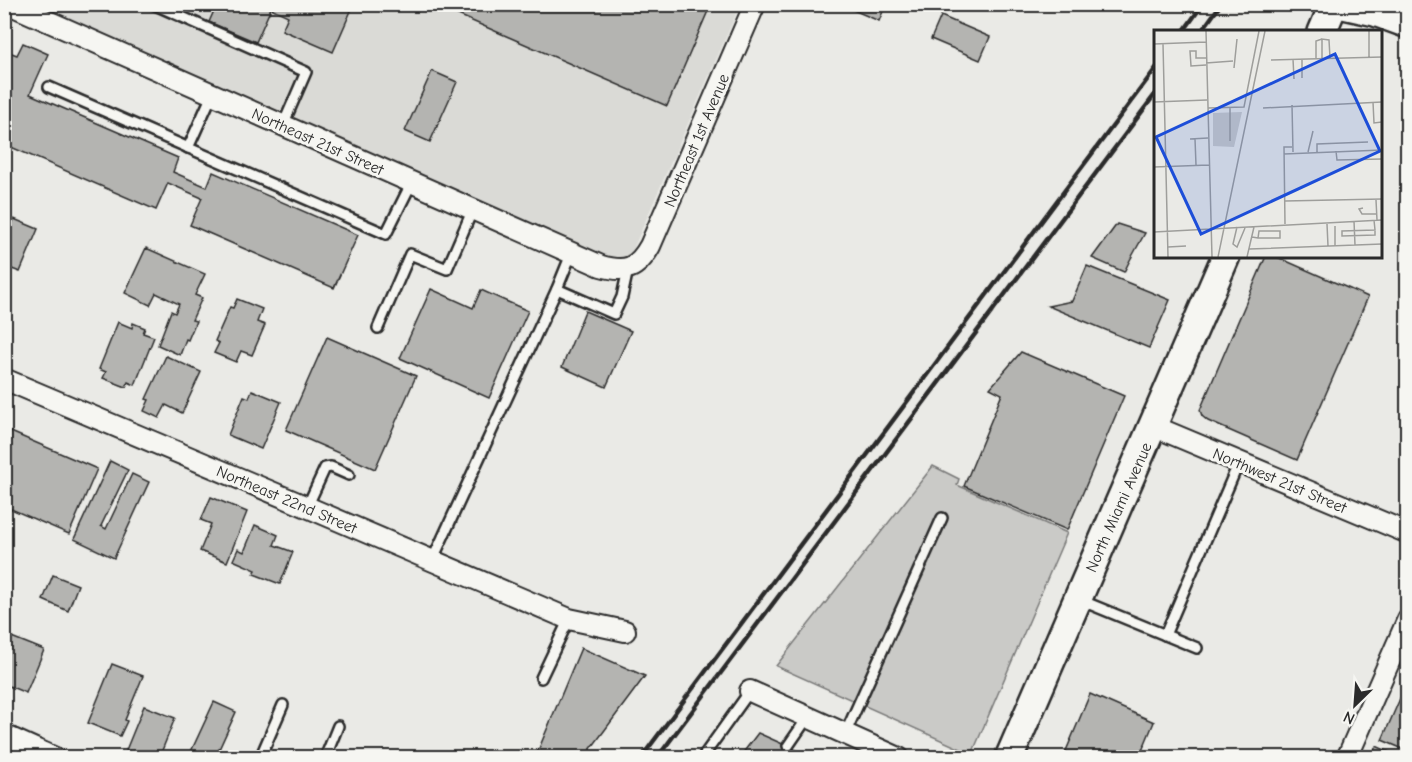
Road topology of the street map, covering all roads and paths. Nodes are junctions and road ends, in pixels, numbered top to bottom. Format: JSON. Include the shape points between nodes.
{"nodes":[{"id":1,"x":153,"y":4,"type":"edge"},
{"id":2,"x":755,"y":4,"type":"edge"},
{"id":3,"x":1334,"y":4,"type":"edge"},
{"id":4,"x":1339,"y":4,"type":"edge"},
{"id":5,"x":16,"y":6,"type":"edge"},
{"id":6,"x":1407,"y":24,"type":"edge"},
{"id":7,"x":1323,"y":30,"type":"edge"},
{"id":8,"x":48,"y":87,"type":"dead end"},
{"id":9,"x":212,"y":95,"type":"junction"},
{"id":10,"x":283,"y":126,"type":"junction"},
{"id":11,"x":188,"y":148,"type":"junction"},
{"id":12,"x":412,"y":182,"type":"junction"},
{"id":13,"x":473,"y":209,"type":"junction"},
{"id":14,"x":572,"y":252,"type":"junction"},
{"id":15,"x":1225,"y":258,"type":"edge"},
{"id":16,"x":628,"y":269,"type":"junction"},
{"id":17,"x":557,"y":289,"type":"junction"},
{"id":18,"x":378,"y":328,"type":"dead end"},
{"id":19,"x":4,"y":380,"type":"edge"},
{"id":20,"x":1153,"y":426,"type":"junction"},
{"id":21,"x":1239,"y":462,"type":"junction"},
{"id":22,"x":349,"y":475,"type":"dead end"},
{"id":23,"x":307,"y":507,"type":"junction"},
{"id":24,"x":942,"y":518,"type":"dead end"},
{"id":25,"x":1407,"y":533,"type":"edge"},
{"id":26,"x":432,"y":561,"type":"junction"},
{"id":27,"x":1078,"y":599,"type":"junction"},
{"id":28,"x":569,"y":619,"type":"junction"},
{"id":29,"x":1407,"y":620,"type":"edge"},
{"id":30,"x":625,"y":631,"type":"dead end"},
{"id":31,"x":1166,"y":635,"type":"junction"},
{"id":32,"x":1197,"y":648,"type":"dead end"},
{"id":33,"x":541,"y":678,"type":"dead end"},
{"id":34,"x":750,"y":691,"type":"joint"},
{"id":35,"x":282,"y":705,"type":"dead end"},
{"id":36,"x":808,"y":717,"type":"junction"},
{"id":37,"x":338,"y":726,"type":"dead end"},
{"id":38,"x":845,"y":734,"type":"junction"},
{"id":39,"x":4,"y":735,"type":"edge"},
{"id":40,"x":788,"y":746,"type":"dead end"},
{"id":41,"x":45,"y":756,"type":"edge"},
{"id":42,"x":260,"y":758,"type":"edge"},
{"id":43,"x":325,"y":758,"type":"edge"},
{"id":44,"x":702,"y":758,"type":"edge"},
{"id":45,"x":899,"y":758,"type":"edge"},
{"id":46,"x":1009,"y":758,"type":"edge"},
{"id":47,"x":1347,"y":758,"type":"edge"}],
"edges":[{"from":1,"to":10,"type":"lane","via":[[306,72]]},
{"from":2,"to":16,"type":"street","name":"Northeast 1st Avenue","via":[[650,246]]},
{"from":3,"to":7,"type":"main road"},
{"from":4,"to":6,"type":"main road"},
{"from":5,"to":9,"type":"street","name":"Northeast 21st Street"},
{"from":8,"to":11,"type":"lane"},
{"from":9,"to":10,"type":"street","name":"Northeast 21st Street"},
{"from":9,"to":11,"type":"lane"},
{"from":10,"to":12,"type":"street","name":"Northeast 21st Street"},
{"from":11,"to":12,"type":"lane","via":[[386,234]]},
{"from":12,"to":13,"type":"street","name":"Northeast 21st Street"},
{"from":13,"to":14,"type":"street","name":"Northeast 21st Street"},
{"from":13,"to":18,"type":"lane","via":[[447,269],[410,254]]},
{"from":14,"to":16,"type":"street","name":"Northeast 21st Street","via":[[601,266]]},
{"from":14,"to":17,"type":"lane"},
{"from":15,"to":20,"type":"main road","name":"North Miami Avenue"},
{"from":16,"to":17,"type":"lane","via":[[614,314]]},
{"from":17,"to":26,"type":"lane"},
{"from":19,"to":23,"type":"street","name":"Northeast 22nd Street"},
{"from":20,"to":21,"type":"street","name":"Northwest 21st Street"},
{"from":20,"to":27,"type":"main road","name":"North Miami Avenue"},
{"from":21,"to":25,"type":"street","name":"Northwest 21st Street"},
{"from":21,"to":31,"type":"lane"},
{"from":22,"to":23,"type":"lane","via":[[325,468]]},
{"from":23,"to":26,"type":"street","name":"Northeast 22nd Street"},
{"from":24,"to":38,"type":"lane"},
{"from":26,"to":28,"type":"street","name":"Northeast 22nd Street"},
{"from":27,"to":31,"type":"lane"},
{"from":27,"to":46,"type":"main road","name":"North Miami Avenue"},
{"from":28,"to":30,"type":"street","name":"Northeast 22nd Street"},
{"from":28,"to":33,"type":"lane"},
{"from":29,"to":47,"type":"street"},
{"from":31,"to":32,"type":"lane"},
{"from":34,"to":36,"type":"street"},
{"from":34,"to":44,"type":"lane"},
{"from":35,"to":42,"type":"lane"},
{"from":36,"to":38,"type":"street"},
{"from":36,"to":40,"type":"lane"},
{"from":37,"to":43,"type":"lane"},
{"from":38,"to":45,"type":"street"},
{"from":39,"to":41,"type":"street"}]}
